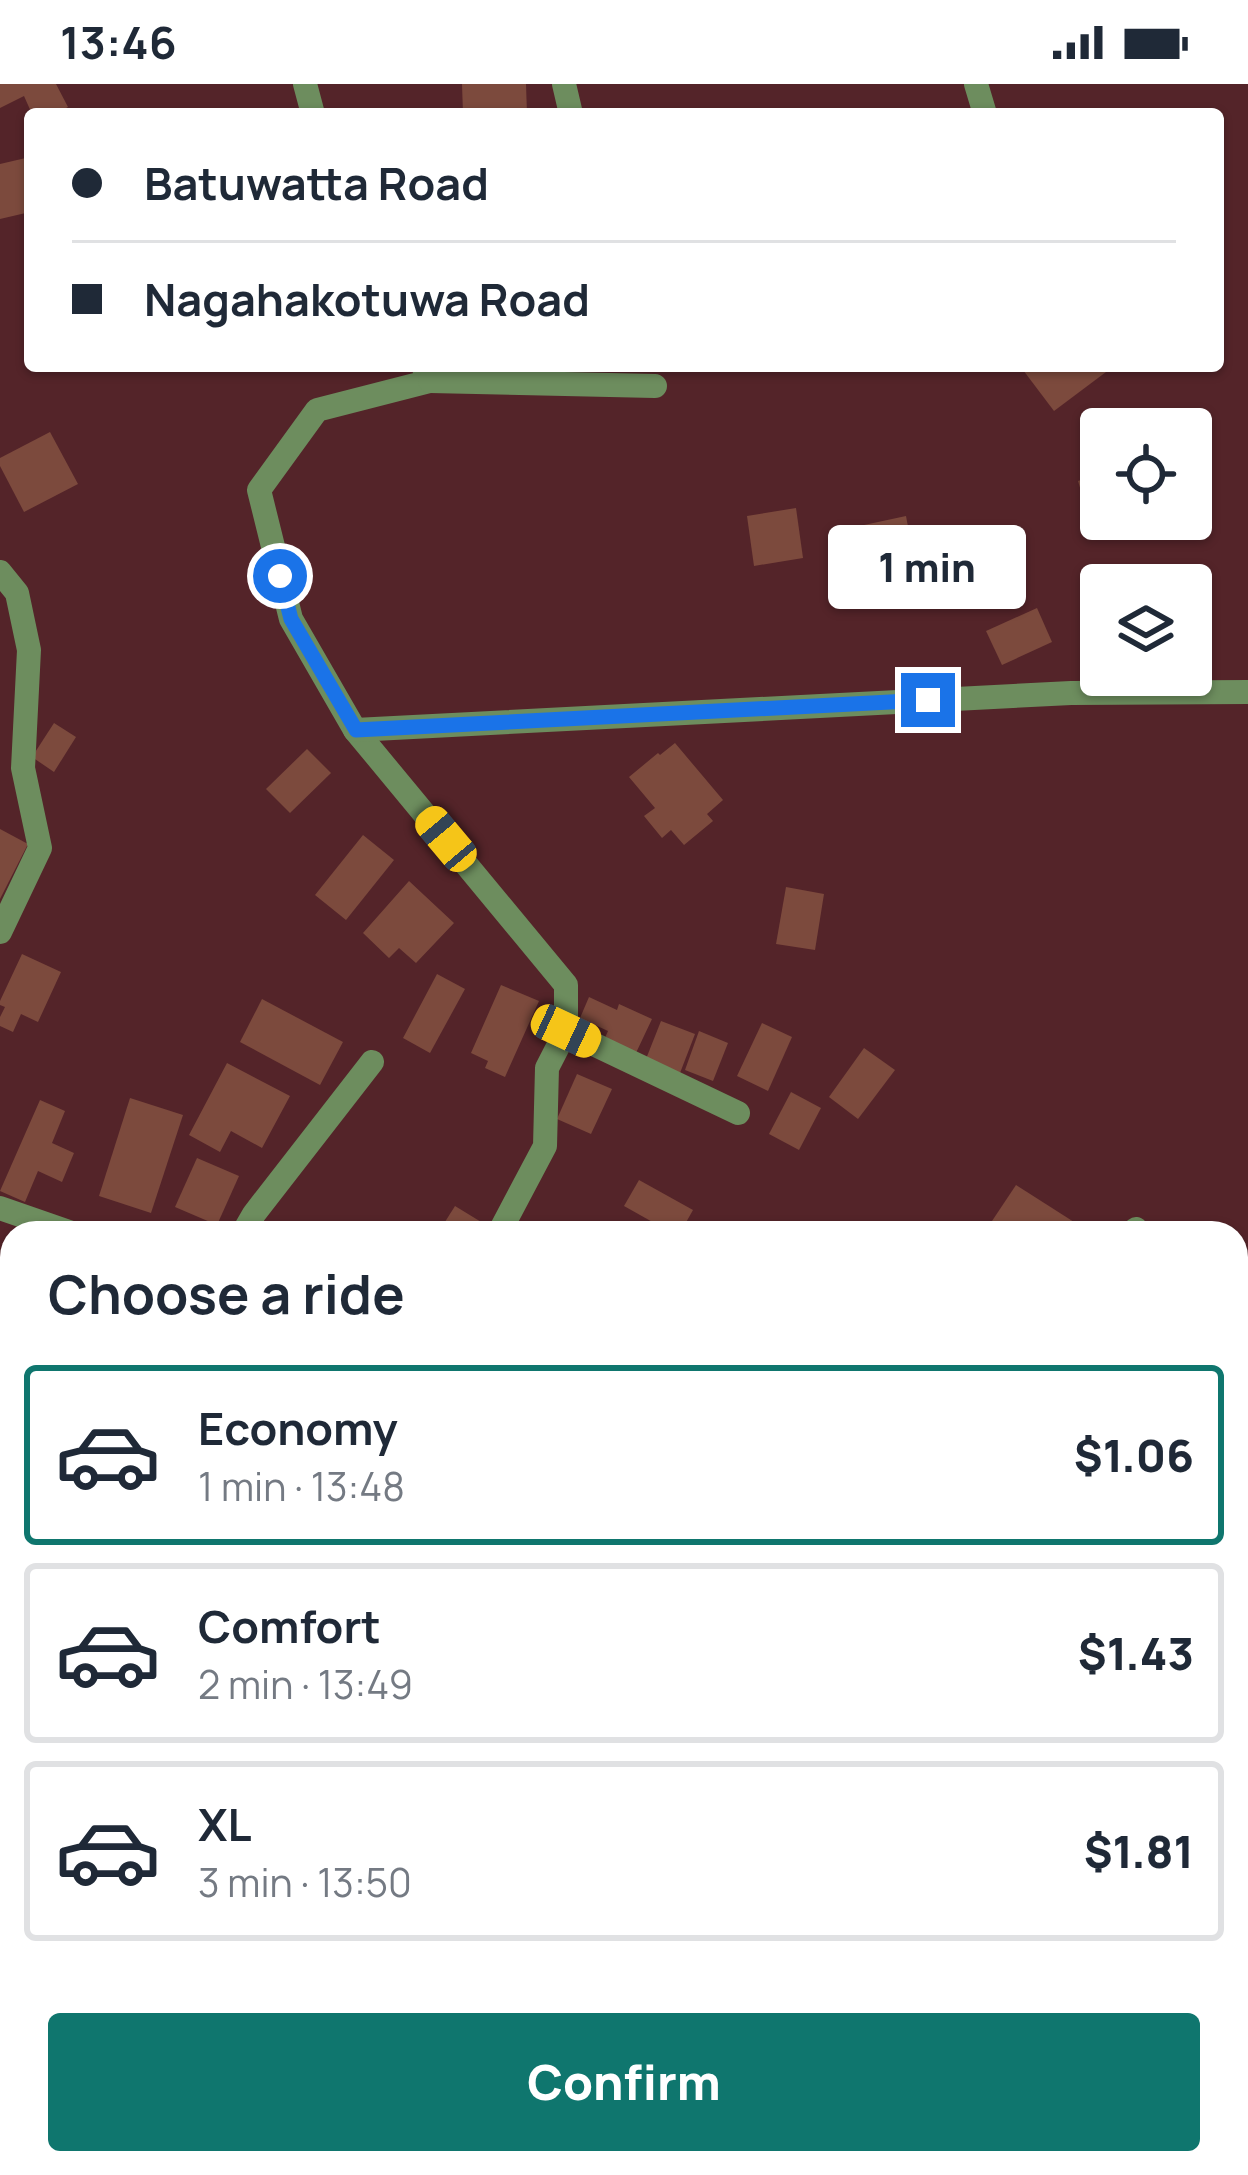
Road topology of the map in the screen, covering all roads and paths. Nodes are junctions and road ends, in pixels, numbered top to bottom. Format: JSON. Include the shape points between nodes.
{"nodes":[{"id":1,"x":426,"y":373,"type":"edge"},
{"id":2,"x":655,"y":386,"type":"dead end"},
{"id":3,"x":0,"y":572,"type":"edge"},
{"id":4,"x":1248,"y":692,"type":"edge"},
{"id":5,"x":356,"y":730,"type":"junction"},
{"id":6,"x":0,"y":932,"type":"edge"},
{"id":7,"x":566,"y":1031,"type":"junction"},
{"id":8,"x":372,"y":1062,"type":"dead end"},
{"id":9,"x":739,"y":1113,"type":"dead end"},
{"id":10,"x":0,"y":1208,"type":"edge"},
{"id":11,"x":37,"y":1221,"type":"edge"},
{"id":12,"x":250,"y":1221,"type":"edge"},
{"id":13,"x":505,"y":1221,"type":"edge"}],
"edges":[{"from":1,"to":2,"type":"street"},
{"from":1,"to":5,"type":"street","via":[[316,410],[259,490],[291,619]]},
{"from":3,"to":6,"type":"street","via":[[17,593],[29,650],[23,768],[40,848]]},
{"from":4,"to":5,"type":"street","via":[[1071,693]]},
{"from":5,"to":7,"type":"street","via":[[566,985]]},
{"from":7,"to":9,"type":"street"},
{"from":7,"to":13,"type":"street","via":[[547,1068],[545,1147]]},
{"from":8,"to":12,"type":"street"},
{"from":10,"to":11,"type":"street"}]}
